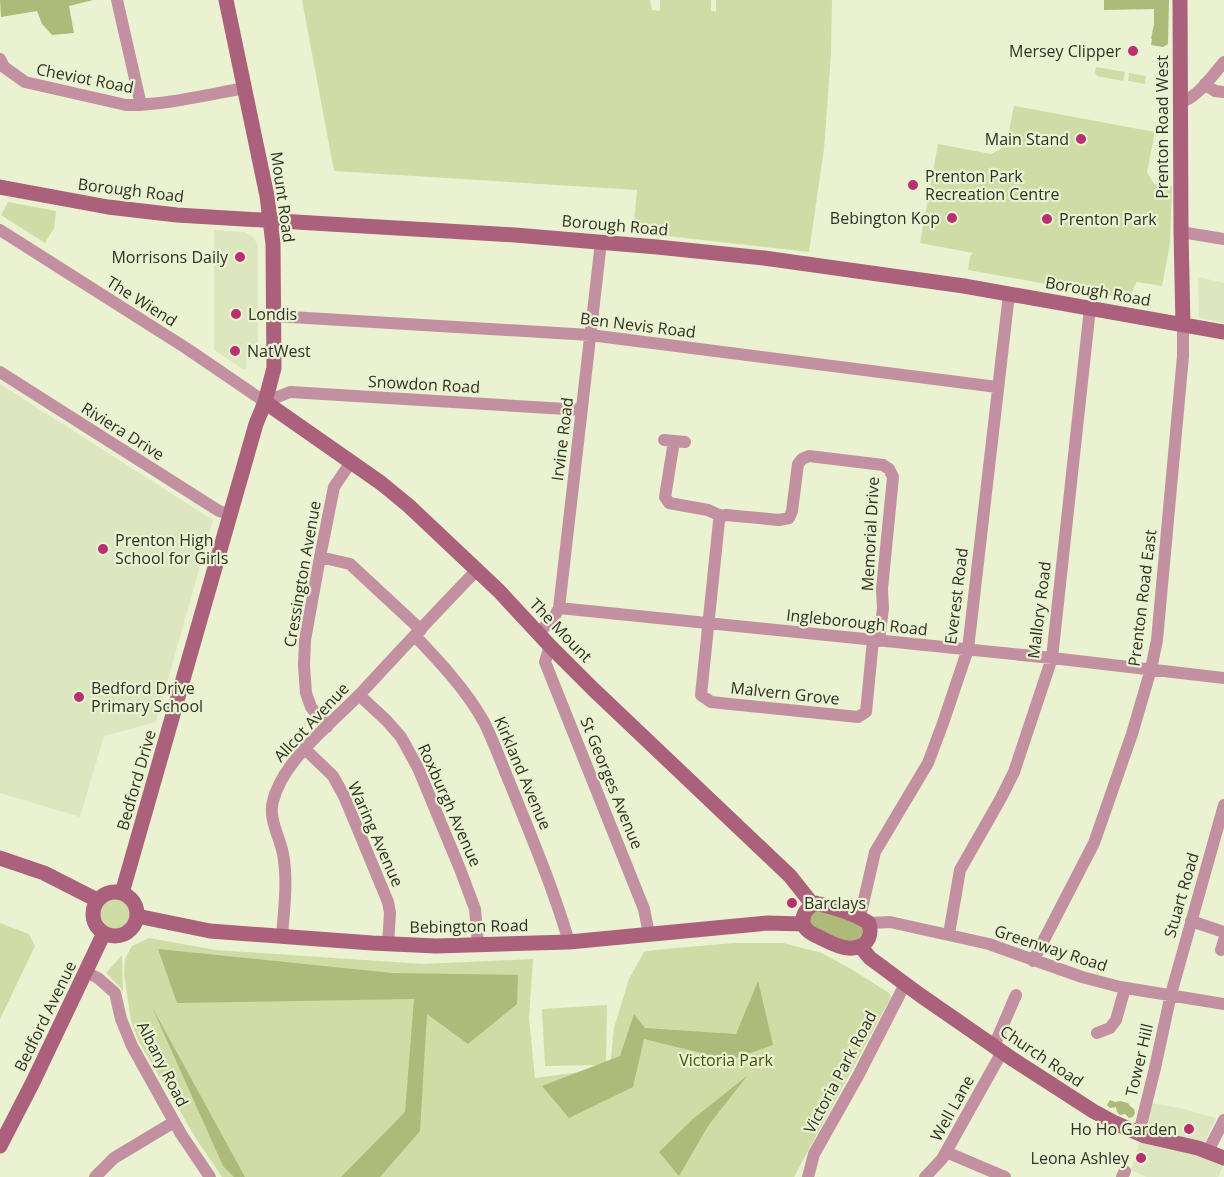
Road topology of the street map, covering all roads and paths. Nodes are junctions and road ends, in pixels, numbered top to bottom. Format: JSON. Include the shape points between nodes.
{"nodes":[{"id":1,"x":117,"y":0,"type":"edge"},
{"id":2,"x":226,"y":0,"type":"edge"},
{"id":3,"x":1180,"y":0,"type":"edge"},
{"id":4,"x":0,"y":59,"type":"edge"},
{"id":5,"x":1224,"y":62,"type":"edge"},
{"id":6,"x":1205,"y":84,"type":"junction"},
{"id":7,"x":245,"y":88,"type":"junction"},
{"id":8,"x":1224,"y":92,"type":"edge"},
{"id":9,"x":1181,"y":102,"type":"junction"},
{"id":10,"x":141,"y":105,"type":"junction"},
{"id":11,"x":0,"y":187,"type":"edge"},
{"id":12,"x":271,"y":221,"type":"junction"},
{"id":13,"x":0,"y":230,"type":"edge"},
{"id":14,"x":1181,"y":232,"type":"junction"},
{"id":15,"x":1224,"y":239,"type":"edge"},
{"id":16,"x":601,"y":242,"type":"junction"},
{"id":17,"x":1009,"y":294,"type":"junction"},
{"id":18,"x":1090,"y":308,"type":"junction"},
{"id":19,"x":274,"y":316,"type":"junction"},
{"id":20,"x":1183,"y":325,"type":"junction"},
{"id":21,"x":1224,"y":332,"type":"edge"},
{"id":22,"x":591,"y":335,"type":"junction"},
{"id":23,"x":0,"y":372,"type":"edge"},
{"id":24,"x":997,"y":387,"type":"junction"},
{"id":25,"x":265,"y":402,"type":"junction"},
{"id":26,"x":582,"y":410,"type":"junction"},
{"id":27,"x":674,"y":441,"type":"dead end"},
{"id":28,"x":351,"y":462,"type":"junction"},
{"id":29,"x":230,"y":514,"type":"junction"},
{"id":30,"x":721,"y":516,"type":"junction"},
{"id":31,"x":320,"y":556,"type":"junction"},
{"id":32,"x":476,"y":571,"type":"junction"},
{"id":33,"x":559,"y":608,"type":"junction"},
{"id":34,"x":708,"y":624,"type":"junction"},
{"id":35,"x":418,"y":633,"type":"junction"},
{"id":36,"x":538,"y":633,"type":"junction"},
{"id":37,"x":876,"y":640,"type":"junction"},
{"id":38,"x":550,"y":646,"type":"junction"},
{"id":39,"x":968,"y":649,"type":"junction"},
{"id":40,"x":1052,"y":658,"type":"junction"},
{"id":41,"x":1151,"y":669,"type":"junction"},
{"id":42,"x":1224,"y":678,"type":"edge"},
{"id":43,"x":359,"y":695,"type":"junction"},
{"id":44,"x":327,"y":727,"type":"junction"},
{"id":45,"x":305,"y":749,"type":"junction"},
{"id":46,"x":1224,"y":805,"type":"edge"},
{"id":47,"x":0,"y":858,"type":"edge"},
{"id":48,"x":123,"y":893,"type":"junction"},
{"id":49,"x":97,"y":900,"type":"junction"},
{"id":50,"x":813,"y":905,"type":"junction"},
{"id":51,"x":137,"y":916,"type":"junction"},
{"id":52,"x":864,"y":920,"type":"junction"},
{"id":53,"x":1191,"y":921,"type":"junction"},
{"id":54,"x":803,"y":924,"type":"junction"},
{"id":55,"x":1224,"y":932,"type":"edge"},
{"id":56,"x":104,"y":933,"type":"junction"},
{"id":57,"x":649,"y":934,"type":"junction"},
{"id":58,"x":949,"y":934,"type":"junction"},
{"id":59,"x":282,"y":936,"type":"junction"},
{"id":60,"x":569,"y":942,"type":"junction"},
{"id":61,"x":388,"y":944,"type":"junction"},
{"id":62,"x":478,"y":945,"type":"junction"},
{"id":63,"x":860,"y":946,"type":"junction"},
{"id":64,"x":1034,"y":961,"type":"junction"},
{"id":65,"x":86,"y":972,"type":"junction"},
{"id":66,"x":905,"y":984,"type":"junction"},
{"id":67,"x":1125,"y":987,"type":"junction"},
{"id":68,"x":1171,"y":994,"type":"junction"},
{"id":69,"x":1016,"y":995,"type":"dead end"},
{"id":70,"x":1224,"y":1004,"type":"edge"},
{"id":71,"x":1097,"y":1033,"type":"dead end"},
{"id":72,"x":998,"y":1049,"type":"junction"},
{"id":73,"x":1224,"y":1120,"type":"edge"},
{"id":74,"x":174,"y":1122,"type":"junction"},
{"id":75,"x":1139,"y":1133,"type":"junction"},
{"id":76,"x":0,"y":1146,"type":"edge"},
{"id":77,"x":1208,"y":1151,"type":"junction"},
{"id":78,"x":946,"y":1152,"type":"junction"},
{"id":79,"x":1224,"y":1158,"type":"edge"},
{"id":80,"x":97,"y":1176,"type":"edge"},
{"id":81,"x":210,"y":1177,"type":"edge"},
{"id":82,"x":808,"y":1177,"type":"edge"},
{"id":83,"x":925,"y":1177,"type":"edge"},
{"id":84,"x":1005,"y":1177,"type":"edge"}],
"edges":[{"from":1,"to":10,"type":"street"},
{"from":2,"to":7,"type":"street","name":"Mount Road"},
{"from":3,"to":9,"type":"street","name":"Prenton Road West"},
{"from":4,"to":10,"type":"street","name":"Cheviot Road","via":[[4,67],[25,82]]},
{"from":5,"to":6,"type":"street"},
{"from":6,"to":8,"type":"street","via":[[1215,92]]},
{"from":6,"to":9,"type":"street","via":[[1188,101]]},
{"from":7,"to":10,"type":"street","name":"Cheviot Road"},
{"from":7,"to":12,"type":"street","name":"Mount Road"},
{"from":9,"to":14,"type":"street","name":"Prenton Road West"},
{"from":11,"to":12,"type":"street","name":"Borough Road","via":[[108,207]]},
{"from":12,"to":16,"type":"street","name":"Borough Road"},
{"from":12,"to":19,"type":"street","name":"Mount Road"},
{"from":13,"to":25,"type":"street","name":"The Wiend"},
{"from":14,"to":15,"type":"street"},
{"from":14,"to":20,"type":"street","name":"Prenton Road West"},
{"from":16,"to":17,"type":"street","name":"Borough Road","via":[[806,263]]},
{"from":16,"to":22,"type":"street","name":"Irvine Road"},
{"from":17,"to":18,"type":"street","name":"Borough Road"},
{"from":17,"to":24,"type":"street","name":"Everest Road"},
{"from":18,"to":20,"type":"street","name":"Borough Road"},
{"from":18,"to":40,"type":"street","name":"Mallory Road"},
{"from":19,"to":22,"type":"street","name":"Ben Nevis Road"},
{"from":19,"to":25,"type":"street","name":"Mount Road","via":[[274,368]]},
{"from":20,"to":21,"type":"street","name":"Borough Road"},
{"from":20,"to":41,"type":"street","name":"Prenton Road East","via":[[1157,640]]},
{"from":22,"to":24,"type":"street","name":"Ben Nevis Road"},
{"from":22,"to":26,"type":"street","name":"Irvine Road"},
{"from":23,"to":29,"type":"street","name":"Riviera Drive","via":[[219,511]]},
{"from":24,"to":39,"type":"street","name":"Everest Road"},
{"from":25,"to":26,"type":"street","name":"Snowdon Road","via":[[288,393]]},
{"from":25,"to":28,"type":"street","name":"The Mount"},
{"from":25,"to":29,"type":"street","name":"Bedford Drive"},
{"from":26,"to":33,"type":"street","name":"Irvine Road"},
{"from":27,"to":30,"type":"street","via":[[665,497],[669,503]]},
{"from":28,"to":31,"type":"street","name":"Cressington Avenue","via":[[334,487]]},
{"from":28,"to":32,"type":"street","name":"The Mount","via":[[409,506]]},
{"from":29,"to":48,"type":"street","name":"Bedford Drive"},
{"from":30,"to":34,"type":"street"},
{"from":30,"to":37,"type":"street","name":"Memorial Drive","via":[[789,518],[798,464],[809,456],[889,469],[892,477],[883,608]]},
{"from":31,"to":35,"type":"street","name":"Kirkland Avenue","via":[[350,564]]},
{"from":31,"to":44,"type":"street","name":"Cressington Avenue","via":[[303,666],[311,707]]},
{"from":32,"to":35,"type":"street","name":"Allcot Avenue"},
{"from":32,"to":36,"type":"street","name":"The Mount"},
{"from":33,"to":34,"type":"street","name":"Ingleborough Road"},
{"from":33,"to":36,"type":"street"},
{"from":34,"to":37,"type":"street","name":"Ingleborough Road"},
{"from":34,"to":37,"type":"street","name":"Malvern Grove","via":[[701,695],[711,702],[858,717],[866,712]]},
{"from":35,"to":43,"type":"street","name":"Allcot Avenue"},
{"from":35,"to":60,"type":"street","name":"Kirkland Avenue","via":[[484,722],[536,846]]},
{"from":36,"to":38,"type":"street","name":"The Mount"},
{"from":37,"to":39,"type":"street","name":"Ingleborough Road"},
{"from":38,"to":50,"type":"street","name":"The Mount","via":[[790,876]]},
{"from":38,"to":57,"type":"street","name":"St Georges Avenue","via":[[545,662],[644,909]]},
{"from":39,"to":40,"type":"street","name":"Ingleborough Road"},
{"from":39,"to":52,"type":"street","name":"Everest Road","via":[[928,763],[876,852]]},
{"from":40,"to":41,"type":"street","name":"Ingleborough Road"},
{"from":40,"to":58,"type":"street","name":"Mallory Road","via":[[1014,772],[960,870]]},
{"from":41,"to":42,"type":"street","name":"Ingleborough Road"},
{"from":41,"to":64,"type":"street","name":"Prenton Road East","via":[[1094,843]]},
{"from":43,"to":44,"type":"street","name":"Allcot Avenue"},
{"from":43,"to":62,"type":"street","name":"Roxburgh Avenue","via":[[401,737],[418,768],[475,909]]},
{"from":44,"to":45,"type":"street","name":"Allcot Avenue"},
{"from":45,"to":59,"type":"street","name":"Allcot Avenue","via":[[285,773],[272,803],[285,877]]},
{"from":45,"to":61,"type":"street","name":"Waring Avenue","via":[[333,776],[344,796],[388,902]]},
{"from":46,"to":53,"type":"street","name":"Stuart Road"},
{"from":47,"to":49,"type":"street","via":[[44,873]]},
{"from":48,"to":49,"type":"street","via":[[110,892]]},
{"from":48,"to":51,"type":"street","via":[[135,903]]},
{"from":49,"to":56,"type":"street","via":[[93,917]]},
{"from":50,"to":52,"type":"street","via":[[828,906]]},
{"from":50,"to":54,"type":"street","via":[[804,915]]},
{"from":51,"to":56,"type":"street","via":[[126,933]]},
{"from":51,"to":59,"type":"street","name":"Bebington Road","via":[[210,931]]},
{"from":52,"to":58,"type":"street","name":"Greenway Road"},
{"from":52,"to":63,"type":"street","via":[[871,931],[868,941]]},
{"from":53,"to":55,"type":"street"},
{"from":53,"to":68,"type":"street","name":"Stuart Road"},
{"from":54,"to":57,"type":"street","name":"Bebington Road","via":[[768,923]]},
{"from":54,"to":63,"type":"street","via":[[814,934],[839,945],[853,949]]},
{"from":56,"to":65,"type":"street","name":"Bedford Avenue"},
{"from":57,"to":60,"type":"street","name":"Bebington Road"},
{"from":58,"to":64,"type":"street","name":"Greenway Road"},
{"from":59,"to":61,"type":"street","name":"Bebington Road"},
{"from":60,"to":62,"type":"street","name":"Bebington Road"},
{"from":61,"to":62,"type":"street","name":"Bebington Road"},
{"from":63,"to":66,"type":"street","name":"Church Road"},
{"from":64,"to":67,"type":"street","name":"Greenway Road","via":[[1082,978]]},
{"from":65,"to":74,"type":"street","name":"Albany Road","via":[[115,993],[132,1046]]},
{"from":65,"to":76,"type":"street","name":"Bedford Avenue"},
{"from":66,"to":72,"type":"street","name":"Church Road"},
{"from":66,"to":82,"type":"street","name":"Victoria Park Road","via":[[814,1154]]},
{"from":67,"to":68,"type":"street","name":"Greenway Road"},
{"from":67,"to":71,"type":"street","via":[[1116,1020],[1110,1028]]},
{"from":68,"to":70,"type":"street","name":"Greenway Road"},
{"from":68,"to":75,"type":"street","name":"Tower Hill"},
{"from":69,"to":72,"type":"street","name":"Well Lane"},
{"from":72,"to":75,"type":"street","name":"Church Road","via":[[1093,1111]]},
{"from":72,"to":78,"type":"street","name":"Well Lane"},
{"from":73,"to":77,"type":"street"},
{"from":74,"to":80,"type":"street","via":[[114,1158]]},
{"from":74,"to":81,"type":"street","name":"Albany Road"},
{"from":75,"to":77,"type":"street","name":"Church Road"},
{"from":77,"to":79,"type":"street","name":"Church Road"},
{"from":78,"to":83,"type":"street","name":"Well Lane"},
{"from":78,"to":84,"type":"street"}]}
